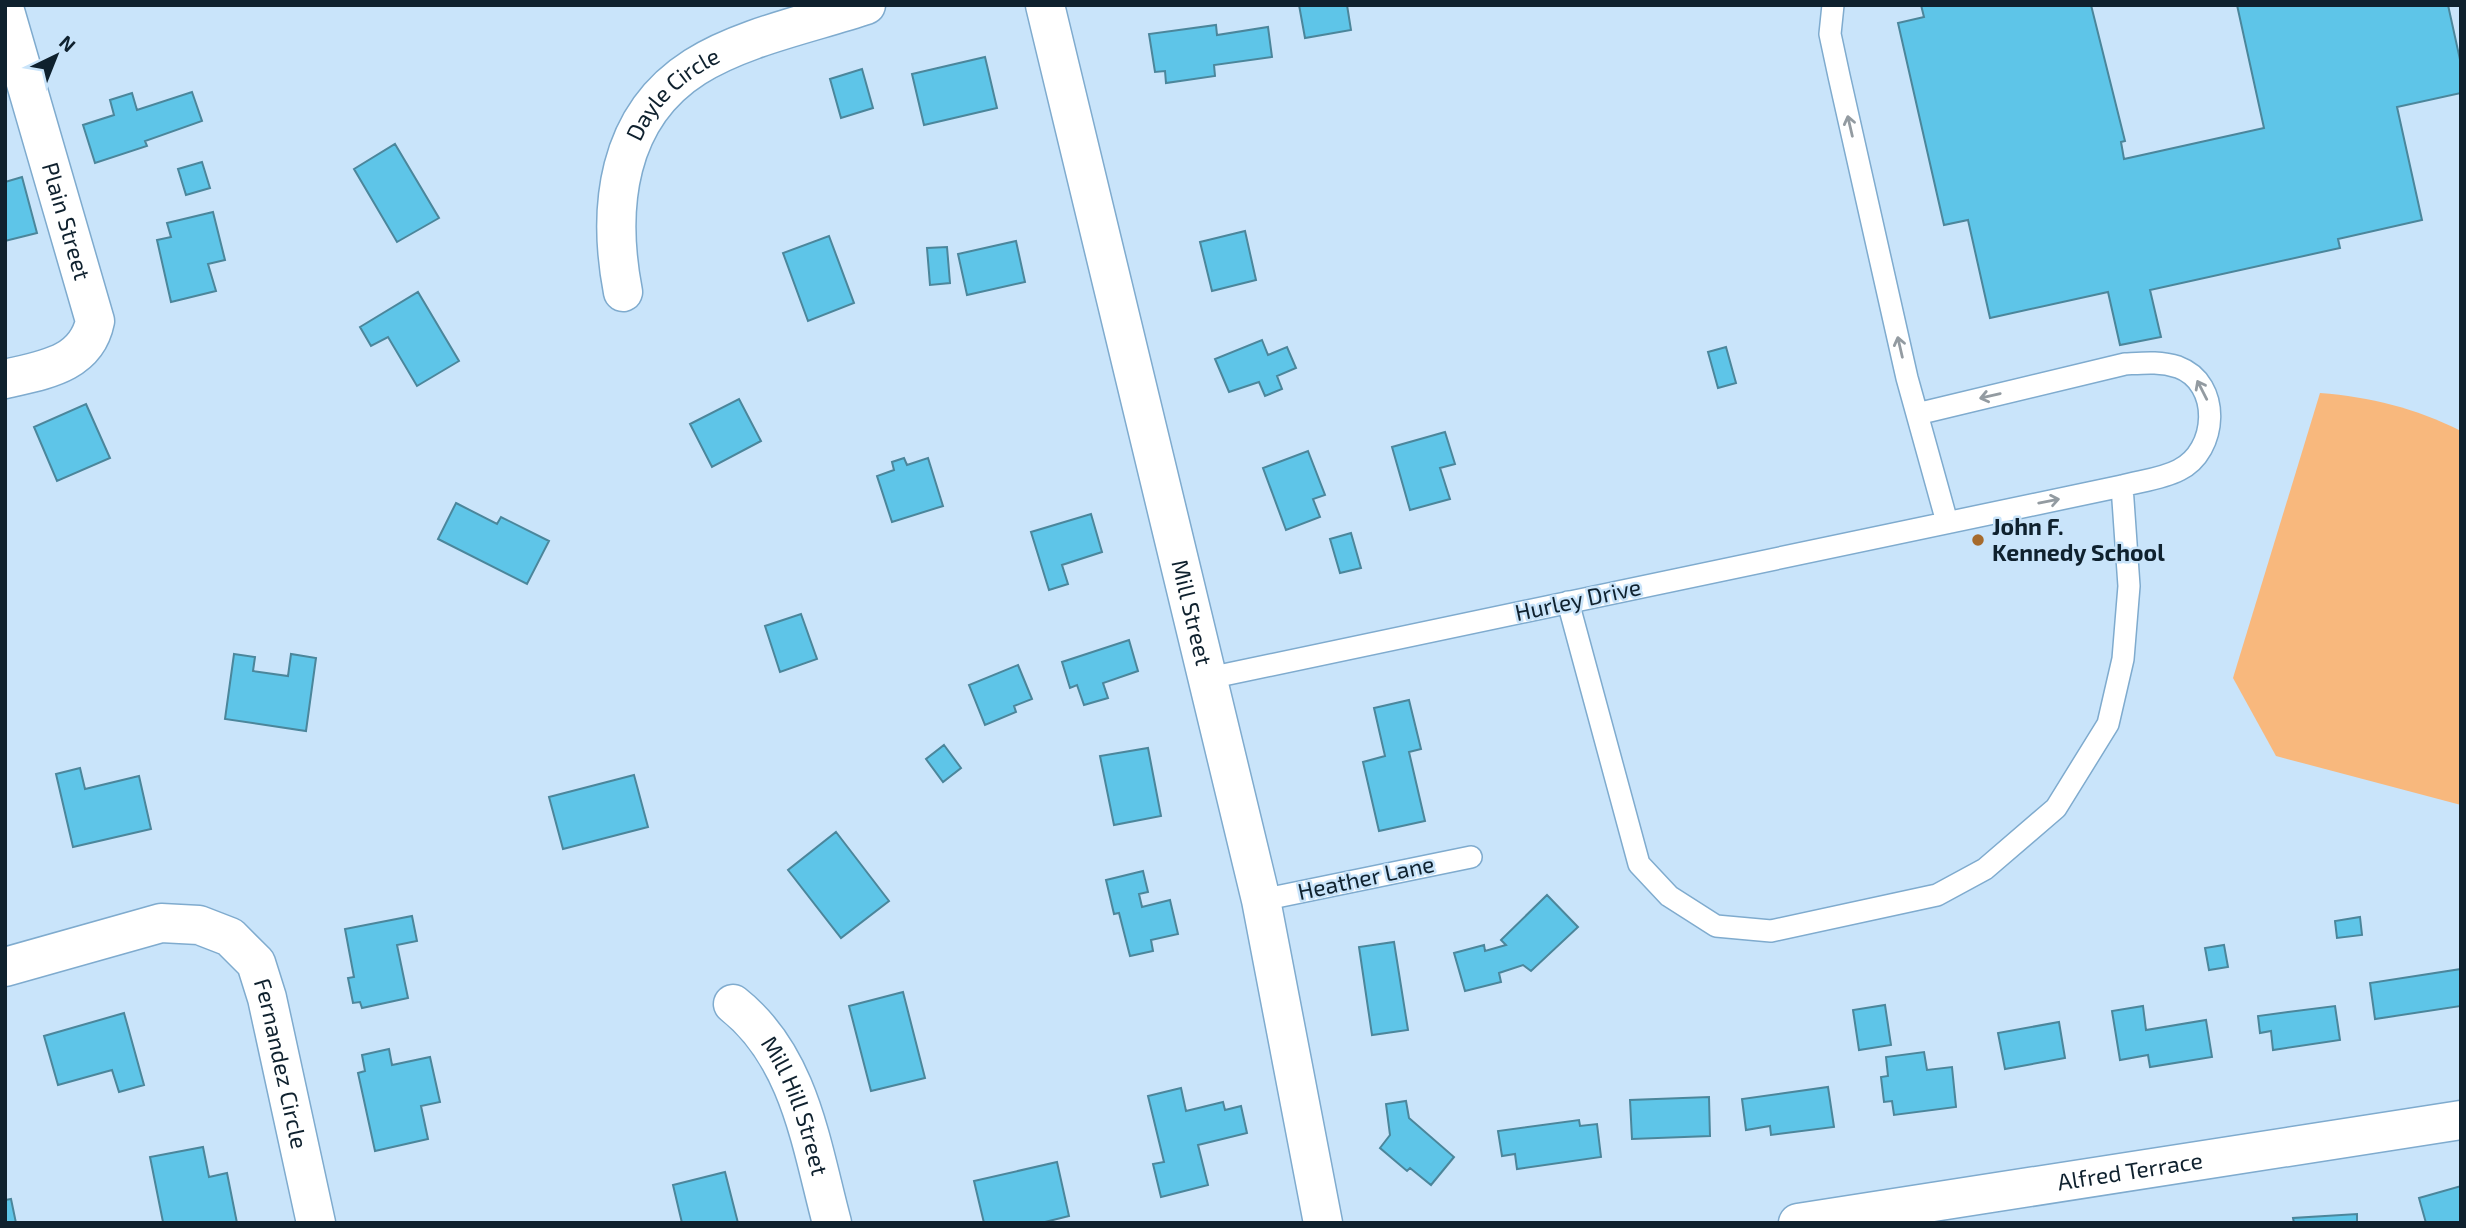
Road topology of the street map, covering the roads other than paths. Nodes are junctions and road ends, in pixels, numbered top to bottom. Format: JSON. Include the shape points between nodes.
{"nodes":[{"id":1,"x":866,"y":5,"type":"edge"},
{"id":2,"x":1045,"y":5,"type":"edge"},
{"id":3,"x":1833,"y":5,"type":"edge"},
{"id":4,"x":5,"y":11,"type":"edge"},
{"id":5,"x":623,"y":292,"type":"dead end"},
{"id":6,"x":5,"y":379,"type":"edge"},
{"id":7,"x":1917,"y":414,"type":"junction"},
{"id":8,"x":2122,"y":486,"type":"junction"},
{"id":9,"x":1947,"y":522,"type":"junction"},
{"id":10,"x":1567,"y":602,"type":"junction"},
{"id":11,"x":1209,"y":678,"type":"junction"},
{"id":12,"x":1471,"y":857,"type":"dead end"},
{"id":13,"x":1261,"y":900,"type":"junction"},
{"id":14,"x":5,"y":967,"type":"edge"},
{"id":15,"x":733,"y":1004,"type":"dead end"},
{"id":16,"x":2461,"y":1120,"type":"edge"},
{"id":17,"x":316,"y":1223,"type":"edge"},
{"id":18,"x":832,"y":1223,"type":"edge"},
{"id":19,"x":1323,"y":1223,"type":"edge"},
{"id":20,"x":1798,"y":1223,"type":"edge"}],
"edges":[{"from":1,"to":5,"type":"street","name":"Dayle Circle","via":[[717,55],[679,78],[657,100],[628,147],[616,199],[617,260]]},
{"from":2,"to":11,"type":"street","name":"Mill Street"},
{"from":7,"to":3,"type":"lane","one_way":true,"via":[[1832,45]]},
{"from":4,"to":6,"type":"street","name":"Plain Street","via":[[95,321],[87,344],[66,362]]},
{"from":8,"to":7,"type":"lane","name":"Hurley Drive","one_way":true,"via":[[2180,470],[2200,453],[2210,429],[2209,404],[2197,379],[2179,367],[2153,362],[2125,364]]},
{"from":7,"to":9,"type":"lane"},
{"from":9,"to":8,"type":"lane","name":"Hurley Drive","one_way":true},
{"from":8,"to":10,"type":"lane","via":[[2129,586],[2123,659],[2108,724],[2056,808],[1984,869],[1937,895],[1771,931],[1716,926],[1669,896],[1639,864]]},
{"from":9,"to":10,"type":"lane","name":"Hurley Drive"},
{"from":10,"to":11,"type":"lane","name":"Hurley Drive"},
{"from":11,"to":13,"type":"street","name":"Mill Street"},
{"from":12,"to":13,"type":"lane","name":"Heather Lane"},
{"from":13,"to":19,"type":"street","name":"Mill Street"},
{"from":14,"to":17,"type":"street","name":"Fernandez Circle","via":[[161,923],[199,925],[230,937],[256,963],[267,998]]},
{"from":15,"to":18,"type":"street","name":"Mill Hill Street","via":[[761,1030],[784,1063]]},
{"from":16,"to":20,"type":"street","name":"Alfred Terrace"}]}
